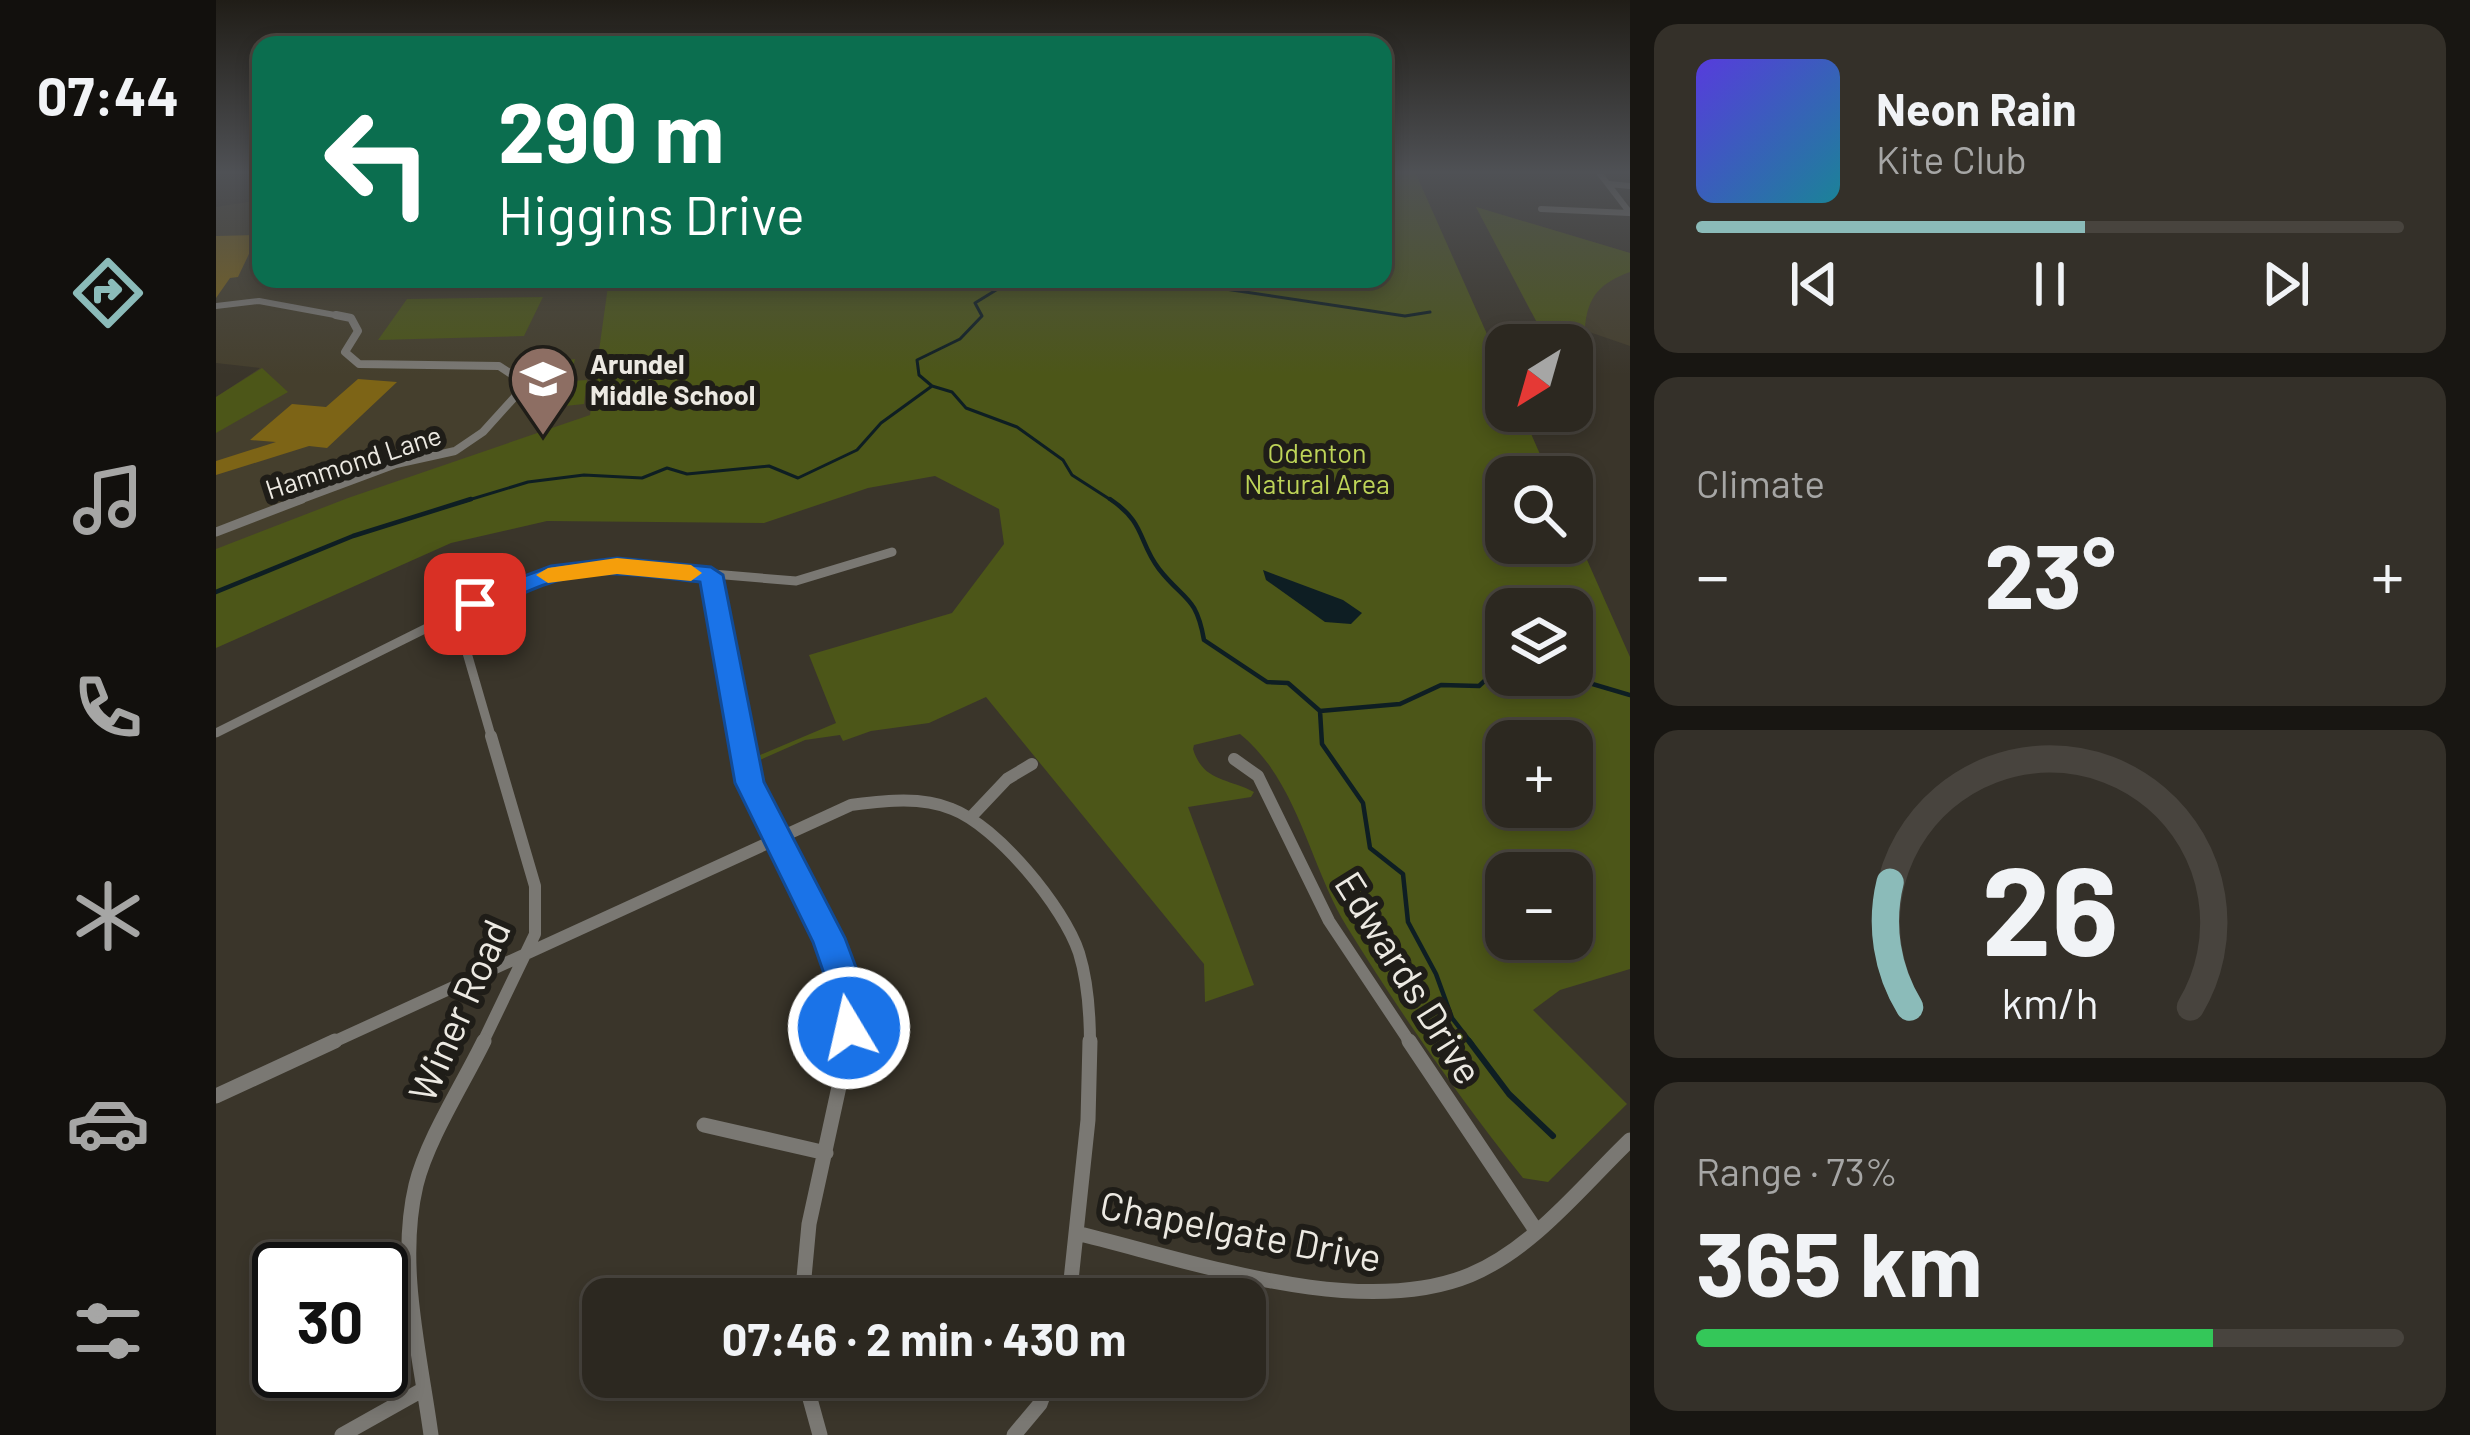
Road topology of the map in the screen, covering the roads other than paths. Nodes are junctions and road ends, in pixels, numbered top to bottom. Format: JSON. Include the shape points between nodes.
{"nodes":[{"id":1,"x":216,"y":306,"type":"edge"},
{"id":2,"x":216,"y":532,"type":"edge"},
{"id":3,"x":892,"y":552,"type":"dead end"},
{"id":4,"x":711,"y":575,"type":"junction"},
{"id":5,"x":456,"y":615,"type":"junction"},
{"id":6,"x":216,"y":733,"type":"edge"},
{"id":7,"x":1234,"y":759,"type":"dead end"},
{"id":8,"x":1032,"y":764,"type":"dead end"},
{"id":9,"x":972,"y":816,"type":"junction"},
{"id":10,"x":777,"y":839,"type":"junction"},
{"id":11,"x":528,"y":953,"type":"junction"},
{"id":12,"x":216,"y":1096,"type":"edge"},
{"id":13,"x":704,"y":1125,"type":"dead end"},
{"id":14,"x":1630,"y":1139,"type":"edge"},
{"id":15,"x":826,"y":1153,"type":"junction"},
{"id":16,"x":1535,"y":1229,"type":"junction"},
{"id":17,"x":1076,"y":1233,"type":"junction"},
{"id":18,"x":805,"y":1278,"type":"edge"},
{"id":19,"x":1071,"y":1278,"type":"edge"},
{"id":20,"x":424,"y":1389,"type":"junction"},
{"id":21,"x":810,"y":1398,"type":"edge"},
{"id":22,"x":1042,"y":1398,"type":"edge"},
{"id":23,"x":342,"y":1435,"type":"edge"},
{"id":24,"x":430,"y":1435,"type":"edge"},
{"id":25,"x":820,"y":1435,"type":"edge"},
{"id":26,"x":1014,"y":1435,"type":"edge"}],
"edges":[{"from":1,"to":2,"type":"street","name":"Hammond Lane","via":[[259,302],[351,318],[358,331],[345,352],[359,364],[499,366],[522,381],[483,432],[455,451],[396,464]]},
{"from":3,"to":4,"type":"street","via":[[796,581]]},
{"from":4,"to":5,"type":"street","via":[[583,568]]},
{"from":4,"to":10,"type":"street","via":[[749,783]]},
{"from":5,"to":6,"type":"street"},
{"from":5,"to":11,"type":"street","name":"Winer Road","via":[[536,886]]},
{"from":7,"to":16,"type":"street","name":"Edwards Drive","via":[[1258,776],[1329,921]]},
{"from":8,"to":9,"type":"street"},
{"from":9,"to":10,"type":"street","via":[[898,798],[851,805]]},
{"from":9,"to":17,"type":"street","via":[[1009,850],[1077,948],[1092,1016]]},
{"from":10,"to":11,"type":"street"},
{"from":10,"to":15,"type":"street","via":[[829,938],[848,994],[849,1060]]},
{"from":11,"to":12,"type":"street"},
{"from":11,"to":20,"type":"street","name":"Winer Road","via":[[417,1180],[410,1228]]},
{"from":13,"to":15,"type":"street"},
{"from":14,"to":16,"type":"street","name":"Chapelgate Drive"},
{"from":15,"to":18,"type":"street"},
{"from":16,"to":17,"type":"street","name":"Chapelgate Drive","via":[[1469,1275],[1395,1293],[1310,1285]]},
{"from":17,"to":19,"type":"street"},
{"from":20,"to":23,"type":"street"},
{"from":20,"to":24,"type":"street","name":"Winer Road"},
{"from":21,"to":25,"type":"street"},
{"from":22,"to":26,"type":"street"}]}
